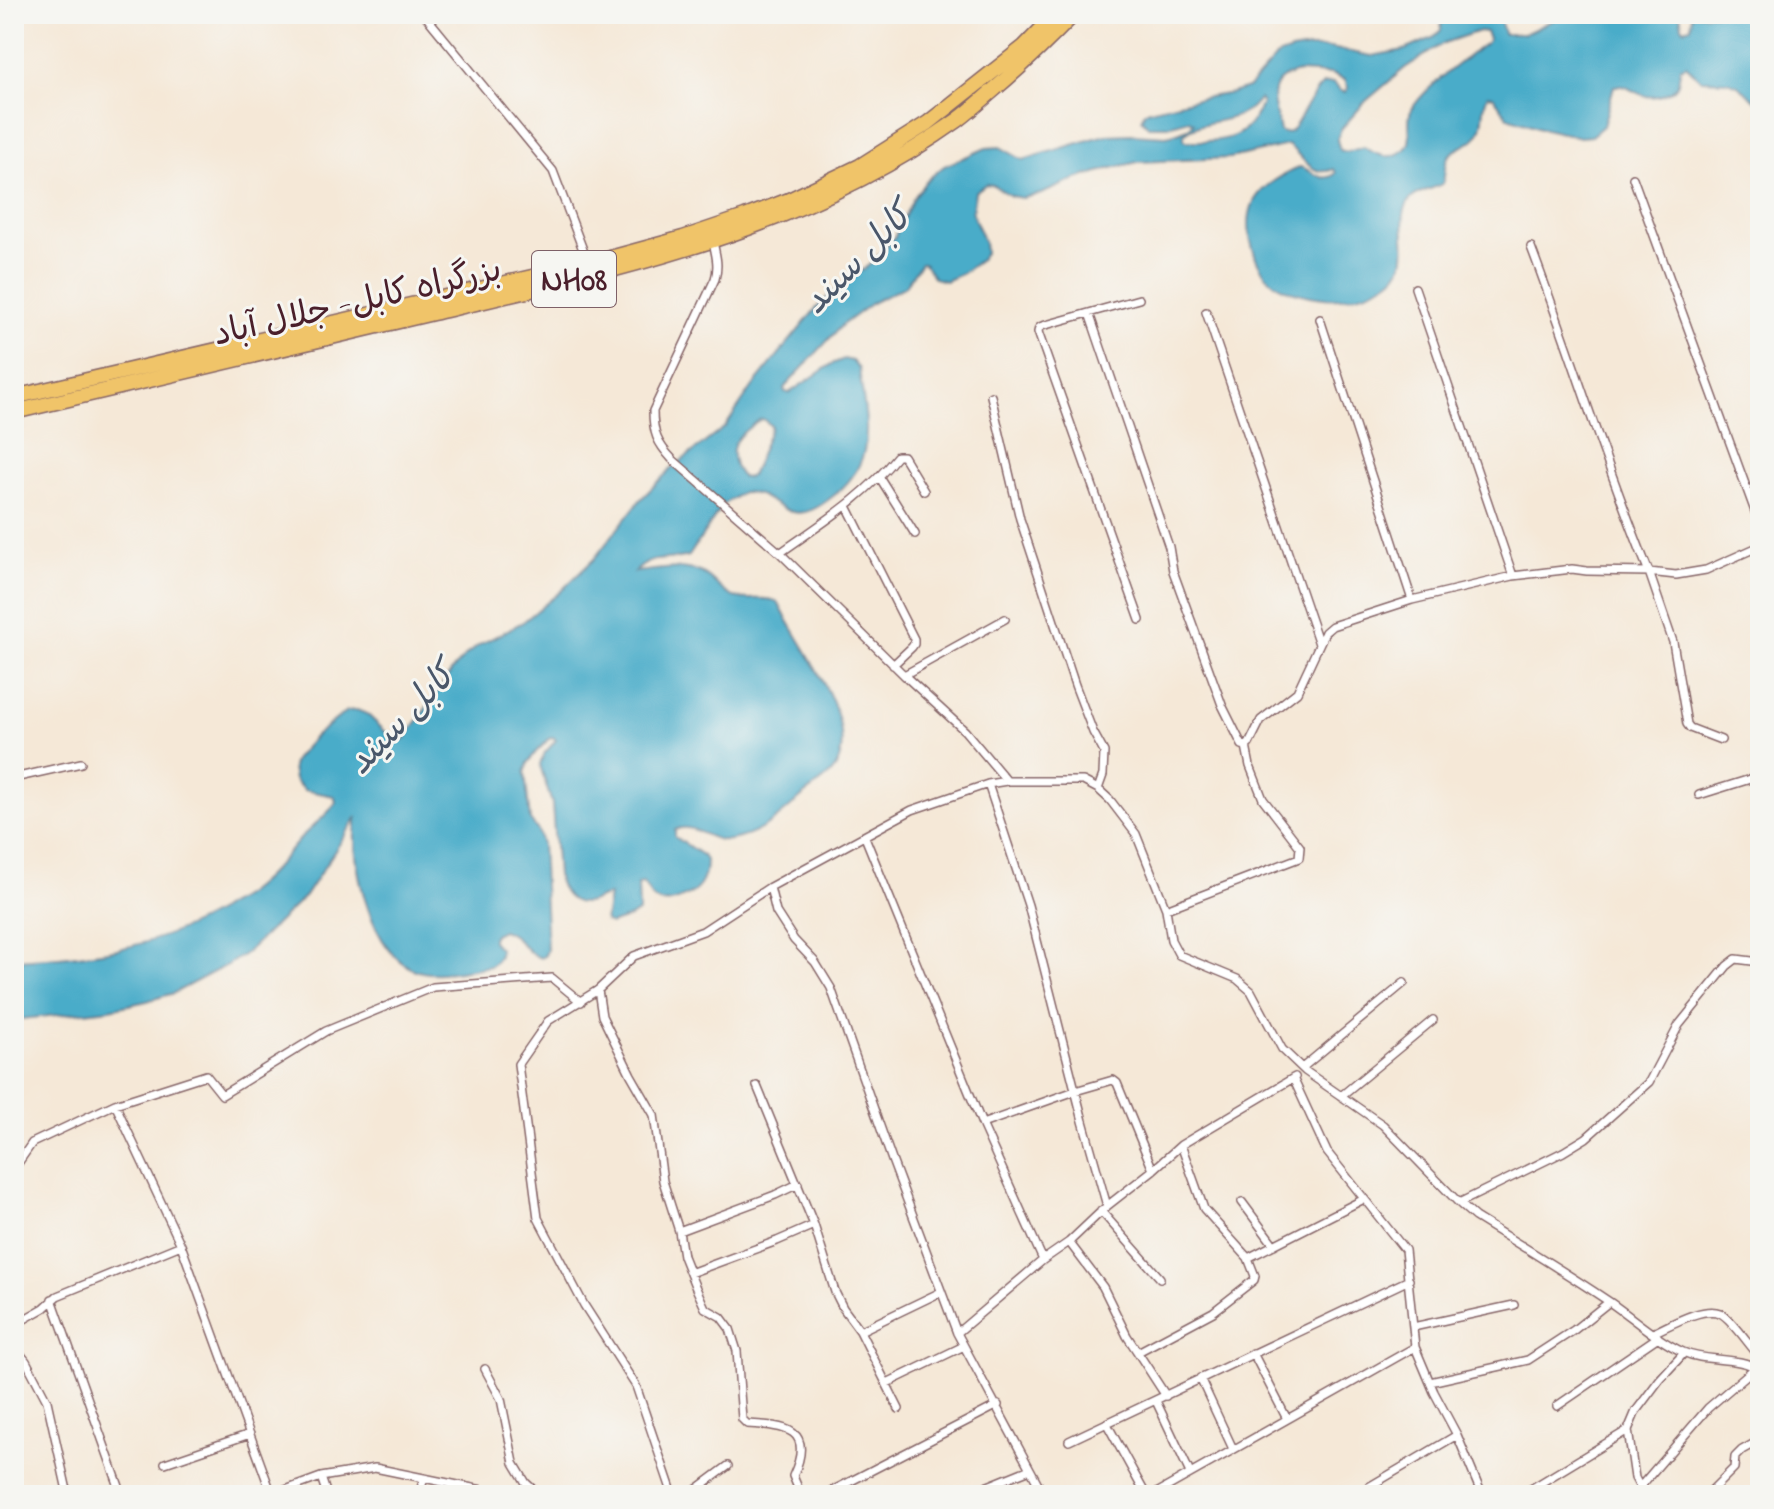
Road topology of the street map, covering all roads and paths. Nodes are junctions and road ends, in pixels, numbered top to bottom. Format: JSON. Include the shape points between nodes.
{"nodes":[{"id":1,"x":424,"y":14,"type":"edge"},
{"id":2,"x":1056,"y":14,"type":"edge"},
{"id":3,"x":1074,"y":14,"type":"edge"},
{"id":4,"x":1029,"y":51,"type":"junction"},
{"id":5,"x":1756,"y":136,"type":"dead end"},
{"id":6,"x":1760,"y":146,"type":"edge"},
{"id":7,"x":1633,"y":178,"type":"dead end"},
{"id":8,"x":713,"y":242,"type":"junction"},
{"id":9,"x":684,"y":244,"type":"junction"},
{"id":10,"x":1531,"y":247,"type":"dead end"},
{"id":11,"x":588,"y":264,"type":"junction"},
{"id":12,"x":607,"y":265,"type":"junction"},
{"id":13,"x":555,"y":278,"type":"junction"},
{"id":14,"x":1415,"y":288,"type":"dead end"},
{"id":15,"x":1139,"y":299,"type":"dead end"},
{"id":16,"x":1206,"y":312,"type":"dead end"},
{"id":17,"x":1089,"y":313,"type":"junction"},
{"id":18,"x":1320,"y":319,"type":"dead end"},
{"id":19,"x":80,"y":390,"type":"junction"},
{"id":20,"x":991,"y":396,"type":"dead end"},
{"id":21,"x":14,"y":397,"type":"edge"},
{"id":22,"x":14,"y":412,"type":"edge"},
{"id":23,"x":880,"y":478,"type":"junction"},
{"id":24,"x":924,"y":491,"type":"dead end"},
{"id":25,"x":847,"y":506,"type":"junction"},
{"id":26,"x":1760,"y":525,"type":"edge"},
{"id":27,"x":915,"y":534,"type":"dead end"},
{"id":28,"x":1760,"y":546,"type":"edge"},
{"id":29,"x":780,"y":553,"type":"junction"},
{"id":30,"x":1649,"y":572,"type":"junction"},
{"id":31,"x":1513,"y":576,"type":"junction"},
{"id":32,"x":1412,"y":600,"type":"junction"},
{"id":33,"x":1005,"y":619,"type":"dead end"},
{"id":34,"x":1140,"y":620,"type":"dead end"},
{"id":35,"x":1319,"y":644,"type":"junction"},
{"id":36,"x":893,"y":665,"type":"junction"},
{"id":37,"x":904,"y":675,"type":"junction"},
{"id":38,"x":1721,"y":740,"type":"dead end"},
{"id":39,"x":1246,"y":746,"type":"junction"},
{"id":40,"x":81,"y":763,"type":"dead end"},
{"id":41,"x":1760,"y":776,"type":"edge"},
{"id":42,"x":14,"y":778,"type":"edge"},
{"id":43,"x":1007,"y":781,"type":"junction"},
{"id":44,"x":988,"y":784,"type":"junction"},
{"id":45,"x":1098,"y":789,"type":"junction"},
{"id":46,"x":1699,"y":795,"type":"dead end"},
{"id":47,"x":865,"y":837,"type":"junction"},
{"id":48,"x":770,"y":887,"type":"junction"},
{"id":49,"x":1166,"y":909,"type":"junction"},
{"id":50,"x":1760,"y":962,"type":"edge"},
{"id":51,"x":1404,"y":983,"type":"dead end"},
{"id":52,"x":598,"y":990,"type":"junction"},
{"id":53,"x":581,"y":1002,"type":"junction"},
{"id":54,"x":1433,"y":1020,"type":"dead end"},
{"id":55,"x":1303,"y":1070,"type":"junction"},
{"id":56,"x":1293,"y":1078,"type":"junction"},
{"id":57,"x":757,"y":1086,"type":"dead end"},
{"id":58,"x":1075,"y":1091,"type":"junction"},
{"id":59,"x":1341,"y":1096,"type":"junction"},
{"id":60,"x":115,"y":1104,"type":"junction"},
{"id":61,"x":982,"y":1124,"type":"junction"},
{"id":62,"x":1181,"y":1145,"type":"junction"},
{"id":63,"x":14,"y":1169,"type":"edge"},
{"id":64,"x":1153,"y":1170,"type":"junction"},
{"id":65,"x":798,"y":1184,"type":"junction"},
{"id":66,"x":1364,"y":1199,"type":"junction"},
{"id":67,"x":1242,"y":1202,"type":"dead end"},
{"id":68,"x":1459,"y":1203,"type":"junction"},
{"id":69,"x":1104,"y":1208,"type":"junction"},
{"id":70,"x":814,"y":1225,"type":"junction"},
{"id":71,"x":679,"y":1231,"type":"junction"},
{"id":72,"x":1069,"y":1242,"type":"junction"},
{"id":73,"x":181,"y":1245,"type":"junction"},
{"id":74,"x":1274,"y":1245,"type":"junction"},
{"id":75,"x":1248,"y":1258,"type":"junction"},
{"id":76,"x":1043,"y":1260,"type":"junction"},
{"id":77,"x":690,"y":1273,"type":"junction"},
{"id":78,"x":1160,"y":1278,"type":"dead end"},
{"id":79,"x":1409,"y":1280,"type":"junction"},
{"id":80,"x":941,"y":1292,"type":"junction"},
{"id":81,"x":52,"y":1299,"type":"junction"},
{"id":82,"x":1609,"y":1302,"type":"junction"},
{"id":83,"x":1514,"y":1305,"type":"dead end"},
{"id":84,"x":14,"y":1325,"type":"edge"},
{"id":85,"x":1413,"y":1327,"type":"junction"},
{"id":86,"x":860,"y":1331,"type":"junction"},
{"id":87,"x":957,"y":1333,"type":"junction"},
{"id":88,"x":1656,"y":1335,"type":"junction"},
{"id":89,"x":14,"y":1346,"type":"edge"},
{"id":90,"x":964,"y":1346,"type":"junction"},
{"id":91,"x":1415,"y":1347,"type":"junction"},
{"id":92,"x":1758,"y":1350,"type":"edge"},
{"id":93,"x":1138,"y":1352,"type":"junction"},
{"id":94,"x":1253,"y":1353,"type":"junction"},
{"id":95,"x":1684,"y":1353,"type":"junction"},
{"id":96,"x":1755,"y":1366,"type":"edge"},
{"id":97,"x":485,"y":1369,"type":"dead end"},
{"id":98,"x":1200,"y":1378,"type":"junction"},
{"id":99,"x":1430,"y":1382,"type":"junction"},
{"id":100,"x":887,"y":1383,"type":"junction"},
{"id":101,"x":1166,"y":1396,"type":"junction"},
{"id":102,"x":1156,"y":1401,"type":"junction"},
{"id":103,"x":998,"y":1405,"type":"junction"},
{"id":104,"x":1557,"y":1406,"type":"dead end"},
{"id":105,"x":899,"y":1409,"type":"dead end"},
{"id":106,"x":1287,"y":1419,"type":"junction"},
{"id":107,"x":1107,"y":1424,"type":"junction"},
{"id":108,"x":1628,"y":1430,"type":"junction"},
{"id":109,"x":250,"y":1434,"type":"junction"},
{"id":110,"x":1457,"y":1435,"type":"junction"},
{"id":111,"x":1760,"y":1440,"type":"edge"},
{"id":112,"x":1069,"y":1441,"type":"dead end"},
{"id":113,"x":1233,"y":1449,"type":"junction"},
{"id":114,"x":165,"y":1463,"type":"dead end"},
{"id":115,"x":728,"y":1466,"type":"dead end"},
{"id":116,"x":1030,"y":1469,"type":"junction"},
{"id":117,"x":1190,"y":1473,"type":"junction"},
{"id":118,"x":321,"y":1477,"type":"junction"},
{"id":119,"x":424,"y":1478,"type":"junction"},
{"id":120,"x":1166,"y":1487,"type":"junction"},
{"id":121,"x":1643,"y":1493,"type":"edge"},
{"id":122,"x":68,"y":1495,"type":"edge"},
{"id":123,"x":122,"y":1495,"type":"edge"},
{"id":124,"x":272,"y":1495,"type":"edge"},
{"id":125,"x":327,"y":1495,"type":"edge"},
{"id":126,"x":419,"y":1495,"type":"edge"},
{"id":127,"x":487,"y":1495,"type":"edge"},
{"id":128,"x":539,"y":1495,"type":"edge"},
{"id":129,"x":673,"y":1495,"type":"edge"},
{"id":130,"x":689,"y":1495,"type":"edge"},
{"id":131,"x":801,"y":1495,"type":"edge"},
{"id":132,"x":824,"y":1495,"type":"edge"},
{"id":133,"x":966,"y":1495,"type":"edge"},
{"id":134,"x":1044,"y":1495,"type":"edge"},
{"id":135,"x":1146,"y":1495,"type":"edge"},
{"id":136,"x":1153,"y":1495,"type":"edge"},
{"id":137,"x":1171,"y":1495,"type":"edge"},
{"id":138,"x":1355,"y":1495,"type":"edge"},
{"id":139,"x":1482,"y":1495,"type":"edge"},
{"id":140,"x":1521,"y":1495,"type":"edge"},
{"id":141,"x":1707,"y":1495,"type":"edge"}],
"edges":[{"from":1,"to":11,"type":"street","via":[[553,171]]},
{"from":2,"to":4,"type":"highway","name":"بزرگراه کابل- جلال آباد","number":"NH08"},
{"from":3,"to":4,"type":"highway","name":"بزرگراه کابل- جلال آباد","number":"NH08"},
{"from":4,"to":8,"type":"highway","name":"بزرگراه کابل- جلال آباد","number":"NH08","via":[[960,119],[892,163],[799,210]]},
{"from":4,"to":9,"type":"highway","name":"بزرگراه کابل- جلال آباد","number":"NH08","via":[[860,166]]},
{"from":5,"to":6,"type":"street"},
{"from":7,"to":26,"type":"street"},
{"from":8,"to":9,"type":"highway","name":"بزرگراه کابل- جلال آباد","number":"NH08"},
{"from":8,"to":29,"type":"street","via":[[718,270],[653,411],[653,427],[672,459]]},
{"from":9,"to":12,"type":"highway","name":"بزرگراه کابل- جلال آباد","number":"NH08"},
{"from":10,"to":30,"type":"street"},
{"from":11,"to":12,"type":"highway","name":"بزرگراه کابل- جلال آباد","number":"NH08"},
{"from":11,"to":13,"type":"highway","name":"بزرگراه کابل- جلال آباد","number":"NH08"},
{"from":12,"to":13,"type":"highway","name":"بزرگراه کابل- جلال آباد","number":"NH08"},
{"from":13,"to":19,"type":"highway","name":"بزرگراه کابل- جلال آباد","number":"NH08"},
{"from":14,"to":31,"type":"street"},
{"from":15,"to":17,"type":"street"},
{"from":16,"to":35,"type":"street"},
{"from":17,"to":34,"type":"street","via":[[1042,326],[1038,332]]},
{"from":17,"to":39,"type":"street","via":[[1173,571],[1222,705]]},
{"from":18,"to":32,"type":"street"},
{"from":19,"to":21,"type":"highway","name":"بزرگراه کابل- جلال آباد","number":"NH08"},
{"from":19,"to":22,"type":"highway","name":"بزرگراه کابل- جلال آباد","number":"NH08"},
{"from":20,"to":45,"type":"street","via":[[1020,519],[1075,685],[1104,752]]},
{"from":23,"to":24,"type":"street","via":[[900,455]]},
{"from":23,"to":25,"type":"street"},
{"from":23,"to":27,"type":"street"},
{"from":25,"to":29,"type":"street"},
{"from":25,"to":36,"type":"street","via":[[914,639]]},
{"from":28,"to":30,"type":"street","via":[[1706,570]]},
{"from":29,"to":36,"type":"street"},
{"from":30,"to":31,"type":"street","via":[[1557,569]]},
{"from":30,"to":38,"type":"street","via":[[1673,642],[1687,724]]},
{"from":31,"to":32,"type":"street"},
{"from":32,"to":35,"type":"street","via":[[1332,626]]},
{"from":33,"to":37,"type":"street"},
{"from":35,"to":39,"type":"street","via":[[1297,692],[1261,720]]},
{"from":36,"to":37,"type":"street"},
{"from":37,"to":43,"type":"street","via":[[965,731]]},
{"from":39,"to":49,"type":"street","via":[[1263,799],[1300,847],[1299,858]]},
{"from":40,"to":42,"type":"street"},
{"from":41,"to":46,"type":"street"},
{"from":43,"to":44,"type":"street"},
{"from":43,"to":45,"type":"street","via":[[1083,781]]},
{"from":44,"to":47,"type":"street","via":[[912,810]]},
{"from":44,"to":58,"type":"street","via":[[1028,905]]},
{"from":45,"to":49,"type":"street","via":[[1136,834]]},
{"from":47,"to":48,"type":"street"},
{"from":47,"to":61,"type":"street"},
{"from":48,"to":52,"type":"street","via":[[703,931],[634,956]]},
{"from":48,"to":80,"type":"street","via":[[776,912],[831,988]]},
{"from":49,"to":55,"type":"street","via":[[1179,955],[1237,979],[1251,991],[1282,1049]]},
{"from":50,"to":68,"type":"street","via":[[1736,959],[1727,966],[1679,1025],[1649,1082],[1586,1138]]},
{"from":51,"to":55,"type":"street"},
{"from":52,"to":53,"type":"street"},
{"from":52,"to":71,"type":"street","via":[[602,1016],[654,1115],[663,1181]]},
{"from":53,"to":60,"type":"street","via":[[552,978],[433,987],[326,1031],[222,1095],[206,1075]]},
{"from":53,"to":129,"type":"street","via":[[548,1021],[518,1064],[538,1218],[584,1305],[636,1386]]},
{"from":54,"to":59,"type":"street"},
{"from":55,"to":56,"type":"street"},
{"from":55,"to":59,"type":"street"},
{"from":56,"to":62,"type":"street"},
{"from":56,"to":66,"type":"street","via":[[1327,1152]]},
{"from":57,"to":65,"type":"street"},
{"from":58,"to":61,"type":"street"},
{"from":58,"to":64,"type":"street","via":[[1115,1081]]},
{"from":58,"to":69,"type":"street"},
{"from":59,"to":68,"type":"street","via":[[1383,1125]]},
{"from":60,"to":63,"type":"street","via":[[32,1143]]},
{"from":60,"to":73,"type":"street"},
{"from":61,"to":76,"type":"street"},
{"from":62,"to":64,"type":"street"},
{"from":62,"to":75,"type":"street","via":[[1204,1209]]},
{"from":64,"to":69,"type":"street"},
{"from":65,"to":70,"type":"street"},
{"from":65,"to":71,"type":"street"},
{"from":66,"to":74,"type":"street"},
{"from":66,"to":79,"type":"street","via":[[1405,1250]]},
{"from":67,"to":74,"type":"street"},
{"from":68,"to":82,"type":"street"},
{"from":69,"to":72,"type":"street"},
{"from":69,"to":78,"type":"street"},
{"from":70,"to":77,"type":"street"},
{"from":70,"to":86,"type":"street","via":[[835,1292]]},
{"from":71,"to":77,"type":"street"},
{"from":72,"to":76,"type":"street"},
{"from":72,"to":93,"type":"street","via":[[1103,1287]]},
{"from":73,"to":81,"type":"street"},
{"from":73,"to":109,"type":"street"},
{"from":74,"to":75,"type":"street"},
{"from":75,"to":93,"type":"street","via":[[1254,1280],[1213,1312]]},
{"from":76,"to":87,"type":"street"},
{"from":77,"to":131,"type":"street","via":[[705,1308],[730,1329],[737,1351],[742,1419],[747,1424],[779,1425],[793,1431],[800,1443],[793,1476]]},
{"from":79,"to":85,"type":"street"},
{"from":79,"to":94,"type":"street"},
{"from":80,"to":86,"type":"street"},
{"from":80,"to":87,"type":"street"},
{"from":81,"to":84,"type":"street"},
{"from":81,"to":123,"type":"street"},
{"from":82,"to":88,"type":"street"},
{"from":82,"to":99,"type":"street","via":[[1528,1360]]},
{"from":83,"to":85,"type":"street"},
{"from":85,"to":91,"type":"street"},
{"from":86,"to":100,"type":"street"},
{"from":87,"to":90,"type":"street"},
{"from":88,"to":92,"type":"street","via":[[1685,1318],[1718,1313]]},
{"from":88,"to":95,"type":"street"},
{"from":88,"to":104,"type":"street"},
{"from":89,"to":122,"type":"street","via":[[47,1401]]},
{"from":90,"to":100,"type":"street"},
{"from":90,"to":103,"type":"street"},
{"from":91,"to":99,"type":"street"},
{"from":91,"to":106,"type":"street"},
{"from":92,"to":96,"type":"street","via":[[1751,1355]]},
{"from":93,"to":101,"type":"street"},
{"from":94,"to":98,"type":"street"},
{"from":94,"to":106,"type":"street"},
{"from":95,"to":96,"type":"street"},
{"from":95,"to":108,"type":"street","via":[[1636,1411]]},
{"from":96,"to":121,"type":"street","via":[[1708,1408]]},
{"from":97,"to":128,"type":"street","via":[[501,1399],[514,1463]]},
{"from":98,"to":101,"type":"street"},
{"from":98,"to":113,"type":"street"},
{"from":99,"to":110,"type":"street"},
{"from":100,"to":105,"type":"street"},
{"from":101,"to":102,"type":"street"},
{"from":102,"to":107,"type":"street"},
{"from":102,"to":117,"type":"street"},
{"from":103,"to":116,"type":"street"},
{"from":103,"to":132,"type":"street"},
{"from":106,"to":113,"type":"street"},
{"from":107,"to":112,"type":"street"},
{"from":107,"to":135,"type":"street"},
{"from":108,"to":121,"type":"street","via":[[1635,1478]]},
{"from":108,"to":140,"type":"street"},
{"from":109,"to":114,"type":"street"},
{"from":109,"to":124,"type":"street"},
{"from":110,"to":138,"type":"street"},
{"from":110,"to":139,"type":"street"},
{"from":111,"to":141,"type":"street","via":[[1735,1457],[1734,1468]]},
{"from":113,"to":117,"type":"street"},
{"from":115,"to":130,"type":"street"},
{"from":116,"to":133,"type":"street"},
{"from":116,"to":134,"type":"street"},
{"from":117,"to":120,"type":"street"},
{"from":118,"to":119,"type":"street","via":[[375,1468]]},
{"from":118,"to":124,"type":"street"},
{"from":118,"to":125,"type":"street"},
{"from":119,"to":126,"type":"street"},
{"from":119,"to":127,"type":"street"},
{"from":120,"to":136,"type":"street"},
{"from":120,"to":137,"type":"street"}]}
